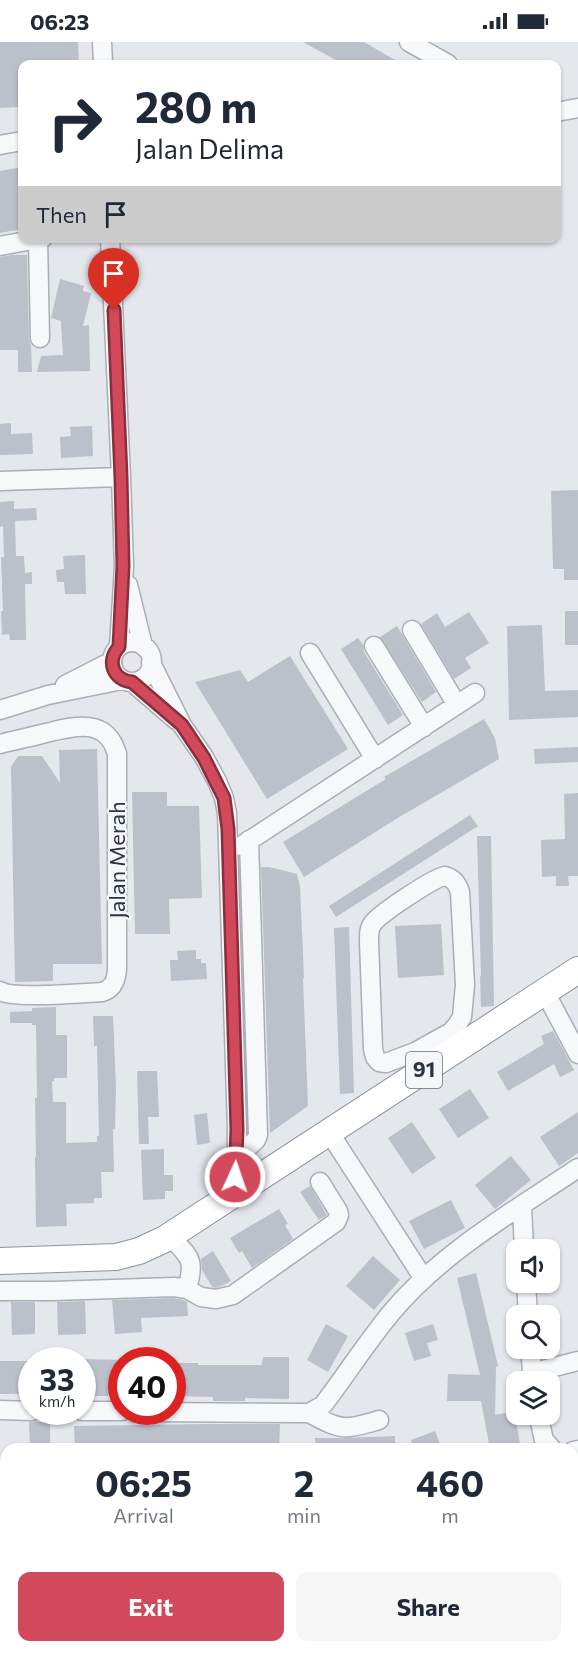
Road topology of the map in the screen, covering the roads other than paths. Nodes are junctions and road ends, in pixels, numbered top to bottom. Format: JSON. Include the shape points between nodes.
{"nodes":[{"id":1,"x":102,"y":42,"type":"edge"},
{"id":2,"x":409,"y":42,"type":"edge"},
{"id":3,"x":103,"y":60,"type":"edge"},
{"id":4,"x":441,"y":60,"type":"edge"},
{"id":5,"x":578,"y":108,"type":"edge"},
{"id":6,"x":561,"y":111,"type":"edge"},
{"id":7,"x":18,"y":142,"type":"edge"},
{"id":8,"x":0,"y":144,"type":"edge"},
{"id":9,"x":18,"y":243,"type":"edge"},
{"id":10,"x":40,"y":243,"type":"edge"},
{"id":11,"x":110,"y":243,"type":"edge"},
{"id":12,"x":0,"y":246,"type":"edge"},
{"id":13,"x":40,"y":338,"type":"dead end"},
{"id":14,"x":121,"y":477,"type":"junction"},
{"id":15,"x":0,"y":481,"type":"edge"},
{"id":16,"x":123,"y":566,"type":"junction"},
{"id":17,"x":412,"y":630,"type":"dead end"},
{"id":18,"x":143,"y":645,"type":"junction"},
{"id":19,"x":374,"y":646,"type":"dead end"},
{"id":20,"x":310,"y":653,"type":"dead end"},
{"id":21,"x":115,"y":654,"type":"junction"},
{"id":22,"x":152,"y":663,"type":"junction"},
{"id":23,"x":127,"y":681,"type":"junction"},
{"id":24,"x":475,"y":693,"type":"dead end"},
{"id":25,"x":48,"y":695,"type":"junction"},
{"id":26,"x":457,"y":705,"type":"junction"},
{"id":27,"x":0,"y":710,"type":"edge"},
{"id":28,"x":182,"y":725,"type":"junction"},
{"id":29,"x":423,"y":728,"type":"junction"},
{"id":30,"x":0,"y":744,"type":"edge"},
{"id":31,"x":375,"y":759,"type":"junction"},
{"id":32,"x":249,"y":840,"type":"junction"},
{"id":33,"x":229,"y":855,"type":"junction"},
{"id":34,"x":578,"y":970,"type":"edge"},
{"id":35,"x":0,"y":991,"type":"edge"},
{"id":36,"x":545,"y":992,"type":"junction"},
{"id":37,"x":578,"y":1054,"type":"edge"},
{"id":38,"x":418,"y":1062,"type":"junction"},
{"id":39,"x":237,"y":1130,"type":"junction"},
{"id":40,"x":329,"y":1132,"type":"junction"},
{"id":41,"x":246,"y":1149,"type":"junction"},
{"id":42,"x":578,"y":1168,"type":"edge"},
{"id":43,"x":270,"y":1170,"type":"junction"},
{"id":44,"x":320,"y":1182,"type":"dead end"},
{"id":45,"x":522,"y":1206,"type":"junction"},
{"id":46,"x":212,"y":1208,"type":"junction"},
{"id":47,"x":170,"y":1236,"type":"junction"},
{"id":48,"x":524,"y":1239,"type":"edge"},
{"id":49,"x":0,"y":1262,"type":"edge"},
{"id":50,"x":424,"y":1279,"type":"junction"},
{"id":51,"x":187,"y":1288,"type":"junction"},
{"id":52,"x":0,"y":1291,"type":"edge"},
{"id":53,"x":578,"y":1361,"type":"edge"},
{"id":54,"x":549,"y":1371,"type":"edge"},
{"id":55,"x":0,"y":1410,"type":"edge"},
{"id":56,"x":18,"y":1411,"type":"edge"},
{"id":57,"x":186,"y":1412,"type":"edge"},
{"id":58,"x":309,"y":1413,"type":"junction"},
{"id":59,"x":379,"y":1420,"type":"dead end"},
{"id":60,"x":541,"y":1425,"type":"edge"},
{"id":61,"x":547,"y":1443,"type":"edge"}],
"edges":[{"from":1,"to":3,"type":"street"},
{"from":2,"to":4,"type":"street"},
{"from":5,"to":6,"type":"street"},
{"from":7,"to":8,"type":"street"},
{"from":9,"to":12,"type":"street"},
{"from":10,"to":13,"type":"street"},
{"from":11,"to":14,"type":"street"},
{"from":14,"to":15,"type":"street"},
{"from":14,"to":16,"type":"street"},
{"from":16,"to":18,"type":"street"},
{"from":16,"to":21,"type":"street"},
{"from":17,"to":26,"type":"street"},
{"from":18,"to":21,"type":"street","via":[[130,642]]},
{"from":18,"to":22,"type":"street"},
{"from":19,"to":29,"type":"street"},
{"from":20,"to":31,"type":"street"},
{"from":21,"to":23,"type":"street","via":[[114,672]]},
{"from":21,"to":25,"type":"street"},
{"from":22,"to":23,"type":"street","via":[[138,681]]},
{"from":22,"to":28,"type":"street"},
{"from":23,"to":25,"type":"street"},
{"from":23,"to":28,"type":"street"},
{"from":24,"to":26,"type":"street"},
{"from":25,"to":27,"type":"street"},
{"from":26,"to":29,"type":"street"},
{"from":28,"to":33,"type":"street","via":[[224,798]]},
{"from":29,"to":31,"type":"street"},
{"from":30,"to":35,"type":"street","name":"Jalan Merah","via":[[75,726],[92,727],[114,743],[117,754],[115,982],[102,992],[58,995]]},
{"from":31,"to":32,"type":"street"},
{"from":32,"to":33,"type":"street"},
{"from":32,"to":41,"type":"street","via":[[258,1135]]},
{"from":33,"to":39,"type":"street"},
{"from":34,"to":36,"type":"highway","number":"91"},
{"from":36,"to":37,"type":"street"},
{"from":36,"to":38,"type":"highway","number":"91"},
{"from":38,"to":38,"type":"street","via":[[462,1017],[465,985],[460,899],[457,884],[445,876],[379,917],[369,932],[375,1057],[386,1064]]},
{"from":38,"to":40,"type":"highway","number":"91"},
{"from":39,"to":41,"type":"street"},
{"from":39,"to":46,"type":"street","via":[[235,1177],[230,1189]]},
{"from":40,"to":43,"type":"highway","number":"91"},
{"from":40,"to":50,"type":"street"},
{"from":41,"to":43,"type":"street","via":[[257,1168]]},
{"from":42,"to":45,"type":"street"},
{"from":43,"to":46,"type":"highway","number":"91"},
{"from":44,"to":51,"type":"street","via":[[338,1211],[336,1222],[233,1295],[201,1297]]},
{"from":45,"to":48,"type":"street"},
{"from":45,"to":50,"type":"street","via":[[452,1254]]},
{"from":46,"to":47,"type":"highway","number":"91"},
{"from":47,"to":49,"type":"highway","number":"91","via":[[116,1257]]},
{"from":47,"to":51,"type":"street","via":[[190,1258],[192,1273]]},
{"from":50,"to":58,"type":"street","via":[[391,1312],[323,1405]]},
{"from":51,"to":52,"type":"street"},
{"from":53,"to":54,"type":"street"},
{"from":55,"to":56,"type":"street"},
{"from":57,"to":58,"type":"street"},
{"from":58,"to":59,"type":"street","via":[[349,1428]]},
{"from":60,"to":61,"type":"street"}]}
